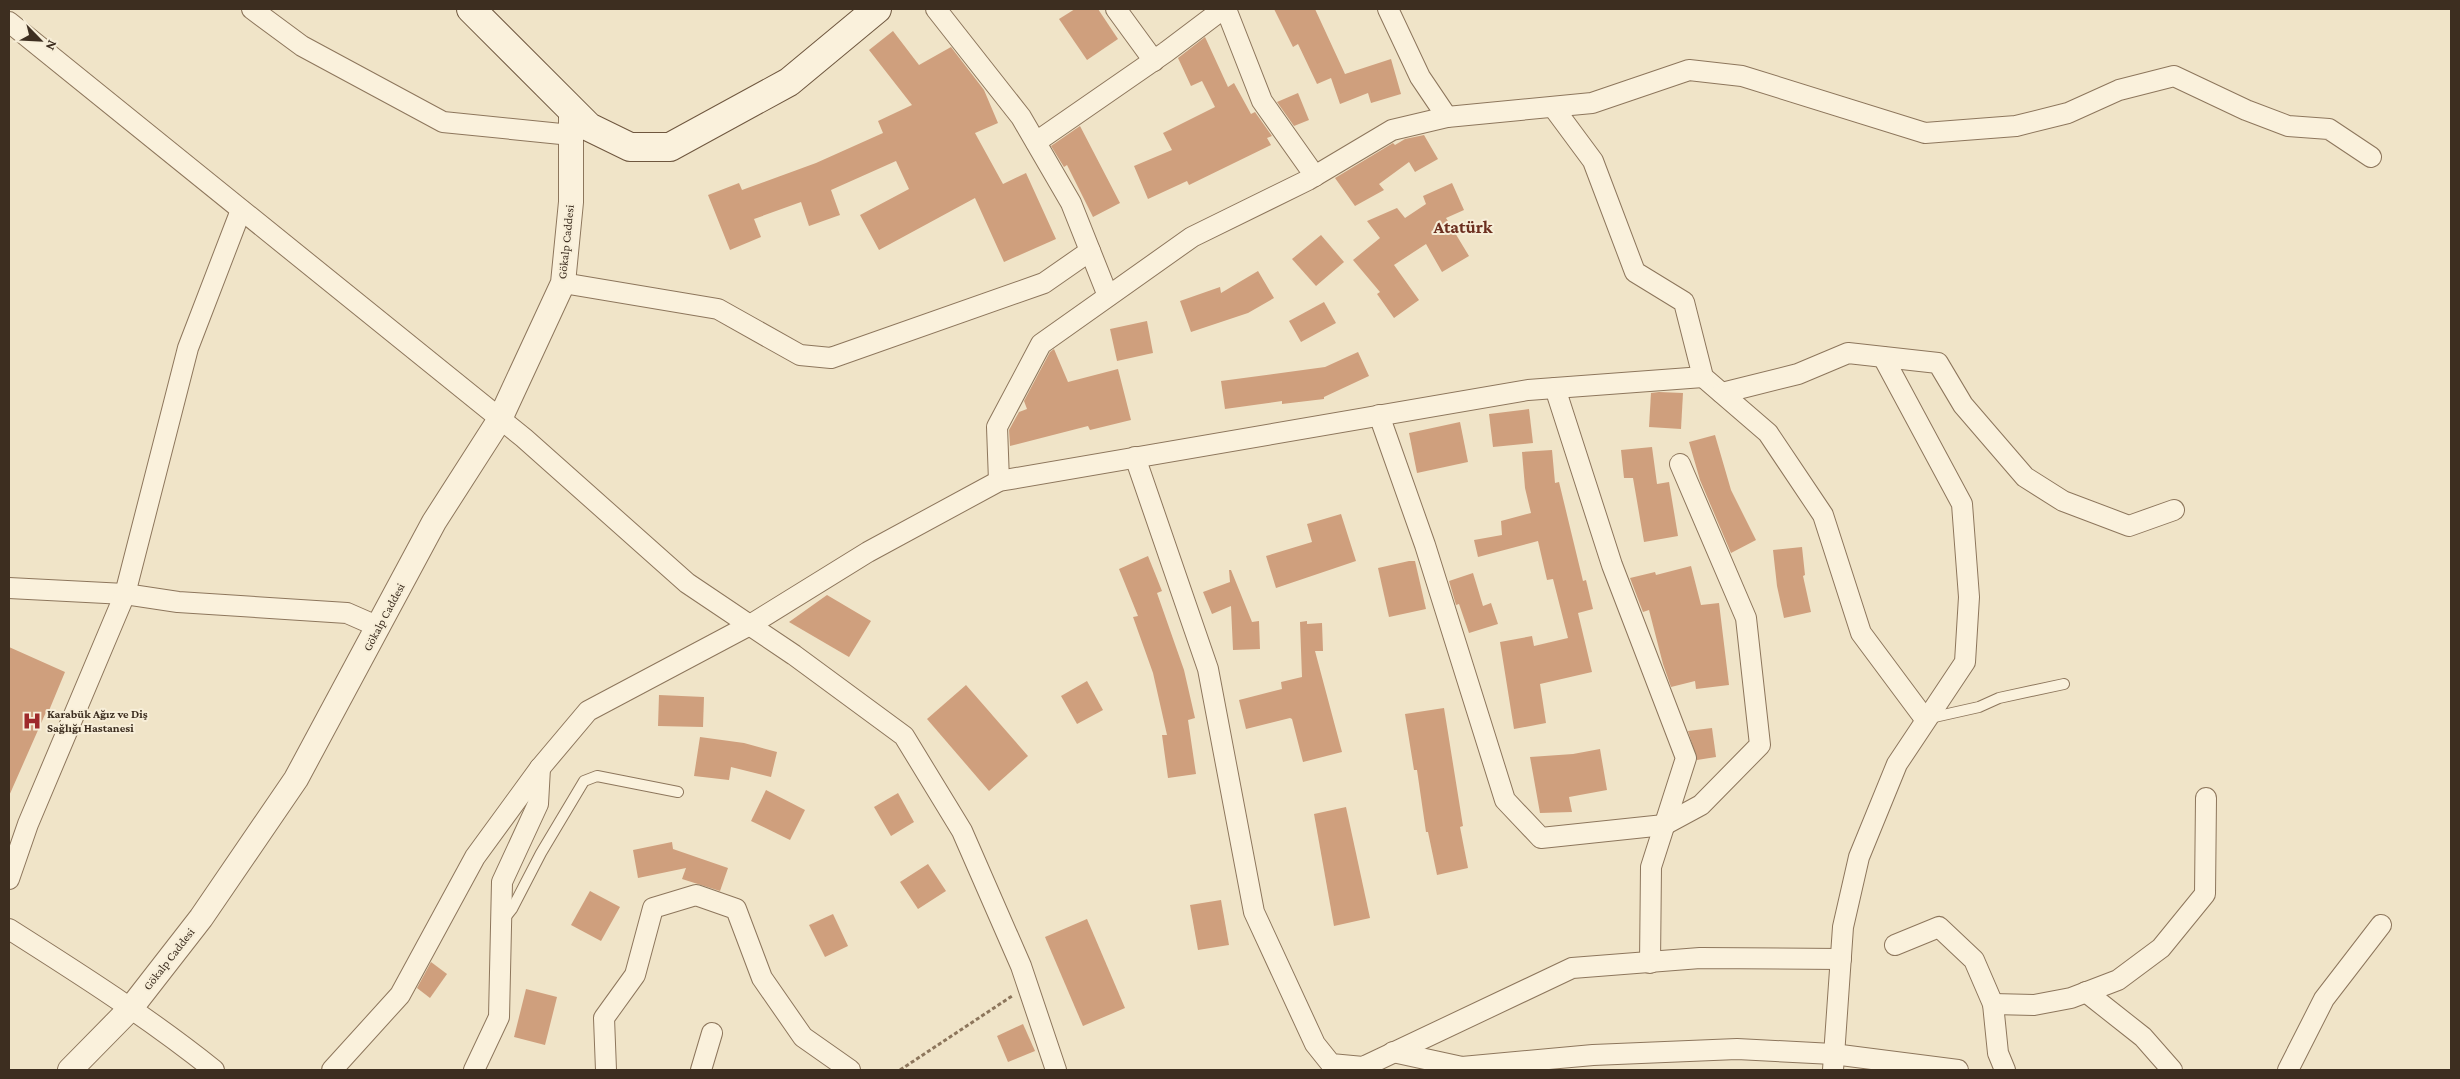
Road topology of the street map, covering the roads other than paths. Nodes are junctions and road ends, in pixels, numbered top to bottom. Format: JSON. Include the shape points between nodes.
{"nodes":[{"id":1,"x":252,"y":9,"type":"edge"},
{"id":2,"x":471,"y":9,"type":"edge"},
{"id":3,"x":878,"y":9,"type":"edge"},
{"id":4,"x":936,"y":9,"type":"edge"},
{"id":5,"x":1116,"y":9,"type":"edge"},
{"id":6,"x":1224,"y":9,"type":"edge"},
{"id":7,"x":1388,"y":9,"type":"edge"},
{"id":8,"x":9,"y":22,"type":"edge"},
{"id":9,"x":1154,"y":61,"type":"junction"},
{"id":10,"x":1553,"y":107,"type":"junction"},
{"id":11,"x":1446,"y":117,"type":"junction"},
{"id":12,"x":571,"y":122,"type":"junction"},
{"id":13,"x":1036,"y":142,"type":"junction"},
{"id":14,"x":2371,"y":156,"type":"dead end"},
{"id":15,"x":1315,"y":176,"type":"junction"},
{"id":16,"x":241,"y":210,"type":"junction"},
{"id":17,"x":1090,"y":251,"type":"junction"},
{"id":18,"x":563,"y":283,"type":"junction"},
{"id":19,"x":1108,"y":296,"type":"junction"},
{"id":20,"x":1883,"y":356,"type":"junction"},
{"id":21,"x":1703,"y":377,"type":"junction"},
{"id":22,"x":1556,"y":388,"type":"junction"},
{"id":23,"x":1722,"y":393,"type":"junction"},
{"id":24,"x":1379,"y":415,"type":"junction"},
{"id":25,"x":500,"y":419,"type":"junction"},
{"id":26,"x":1135,"y":457,"type":"junction"},
{"id":27,"x":1680,"y":464,"type":"dead end"},
{"id":28,"x":999,"y":481,"type":"junction"},
{"id":29,"x":2174,"y":510,"type":"dead end"},
{"id":30,"x":9,"y":588,"type":"edge"},
{"id":31,"x":125,"y":594,"type":"junction"},
{"id":32,"x":750,"y":625,"type":"junction"},
{"id":33,"x":379,"y":627,"type":"junction"},
{"id":34,"x":2064,"y":684,"type":"dead end"},
{"id":35,"x":1925,"y":719,"type":"junction"},
{"id":36,"x":540,"y":768,"type":"junction"},
{"id":37,"x":678,"y":792,"type":"dead end"},
{"id":38,"x":2206,"y":798,"type":"dead end"},
{"id":39,"x":1664,"y":825,"type":"junction"},
{"id":40,"x":9,"y":879,"type":"edge"},
{"id":41,"x":501,"y":923,"type":"junction"},
{"id":42,"x":2381,"y":925,"type":"dead end"},
{"id":43,"x":9,"y":929,"type":"edge"},
{"id":44,"x":1895,"y":944,"type":"dead end"},
{"id":45,"x":1841,"y":958,"type":"junction"},
{"id":46,"x":1650,"y":963,"type":"junction"},
{"id":47,"x":2086,"y":992,"type":"junction"},
{"id":48,"x":1993,"y":1004,"type":"junction"},
{"id":49,"x":131,"y":1008,"type":"junction"},
{"id":50,"x":712,"y":1034,"type":"dead end"},
{"id":51,"x":1393,"y":1052,"type":"junction"},
{"id":52,"x":1833,"y":1062,"type":"edge"},
{"id":53,"x":1361,"y":1069,"type":"edge"},
{"id":54,"x":70,"y":1070,"type":"edge"},
{"id":55,"x":214,"y":1070,"type":"edge"},
{"id":56,"x":332,"y":1070,"type":"edge"},
{"id":57,"x":474,"y":1070,"type":"edge"},
{"id":58,"x":606,"y":1070,"type":"edge"},
{"id":59,"x":701,"y":1070,"type":"edge"},
{"id":60,"x":850,"y":1070,"type":"edge"},
{"id":61,"x":1056,"y":1070,"type":"edge"},
{"id":62,"x":1958,"y":1070,"type":"edge"},
{"id":63,"x":2005,"y":1070,"type":"edge"},
{"id":64,"x":2172,"y":1070,"type":"edge"},
{"id":65,"x":2288,"y":1070,"type":"edge"}],
"edges":[{"from":1,"to":12,"type":"street","via":[[302,46],[444,122]]},
{"from":2,"to":12,"type":"main road"},
{"from":3,"to":12,"type":"main road","via":[[789,82],[670,147],[630,147]]},
{"from":4,"to":13,"type":"street","via":[[1021,117]]},
{"from":5,"to":9,"type":"street"},
{"from":6,"to":9,"type":"street"},
{"from":6,"to":15,"type":"street","via":[[1262,101]]},
{"from":7,"to":11,"type":"street","via":[[1420,77]]},
{"from":8,"to":16,"type":"street"},
{"from":9,"to":13,"type":"street"},
{"from":10,"to":11,"type":"street"},
{"from":10,"to":14,"type":"street","via":[[1592,103],[1689,70],[1742,76],[1925,133],[2016,126],[2068,113],[2120,90],[2174,76],[2288,126],[2329,129]]},
{"from":10,"to":21,"type":"street","via":[[1593,161],[1635,272],[1684,302]]},
{"from":11,"to":15,"type":"street","via":[[1392,130]]},
{"from":12,"to":18,"type":"street","name":"Gökalp Caddesi","via":[[571,202]]},
{"from":13,"to":17,"type":"street","via":[[1071,203]]},
{"from":15,"to":19,"type":"street","via":[[1192,237]]},
{"from":16,"to":25,"type":"street"},
{"from":16,"to":31,"type":"street","via":[[188,348]]},
{"from":17,"to":18,"type":"street","via":[[1044,282],[832,358],[800,355],[718,309]]},
{"from":17,"to":19,"type":"street"},
{"from":18,"to":25,"type":"street","name":"Gökalp Caddesi"},
{"from":19,"to":28,"type":"street","via":[[1041,344],[997,427]]},
{"from":20,"to":23,"type":"street","via":[[1848,353],[1798,374]]},
{"from":20,"to":29,"type":"street","via":[[1938,363],[1963,405],[2025,477],[2063,501],[2129,526]]},
{"from":20,"to":35,"type":"street","via":[[1962,504],[1969,597],[1964,662]]},
{"from":21,"to":22,"type":"street"},
{"from":21,"to":23,"type":"street"},
{"from":22,"to":24,"type":"street"},
{"from":22,"to":39,"type":"street","via":[[1612,565],[1686,758]]},
{"from":23,"to":35,"type":"street","via":[[1768,433],[1823,515],[1861,633]]},
{"from":24,"to":26,"type":"street"},
{"from":24,"to":39,"type":"street","via":[[1425,545],[1505,800],[1541,838]]},
{"from":25,"to":32,"type":"street","via":[[687,583]]},
{"from":25,"to":33,"type":"street","name":"Gökalp Caddesi","via":[[434,522]]},
{"from":26,"to":28,"type":"street"},
{"from":26,"to":53,"type":"street","via":[[1208,669],[1254,912],[1314,1044],[1330,1064]]},
{"from":27,"to":39,"type":"street","via":[[1746,618],[1760,744],[1701,805]]},
{"from":28,"to":32,"type":"street","via":[[868,552]]},
{"from":30,"to":31,"type":"street"},
{"from":31,"to":33,"type":"street","via":[[178,602],[348,613]]},
{"from":31,"to":40,"type":"street","via":[[28,824]]},
{"from":32,"to":36,"type":"street","via":[[588,711]]},
{"from":32,"to":61,"type":"street","via":[[904,736],[962,831],[1021,966]]},
{"from":33,"to":49,"type":"street","name":"Gökalp Caddesi","via":[[296,778],[201,918]]},
{"from":34,"to":35,"type":"lane"},
{"from":35,"to":45,"type":"street","via":[[1896,764],[1859,857],[1843,927]]},
{"from":36,"to":41,"type":"street","via":[[538,804],[502,882]]},
{"from":36,"to":56,"type":"street","via":[[474,857],[400,995]]},
{"from":37,"to":41,"type":"lane","via":[[597,776],[584,781]]},
{"from":38,"to":47,"type":"street","via":[[2205,894],[2162,948],[2118,980]]},
{"from":39,"to":46,"type":"street","via":[[1651,867]]},
{"from":41,"to":57,"type":"street","via":[[499,1017]]},
{"from":42,"to":65,"type":"street","via":[[2324,999]]},
{"from":43,"to":49,"type":"street"},
{"from":44,"to":48,"type":"street","via":[[1939,927],[1974,960]]},
{"from":45,"to":46,"type":"street","via":[[1700,958]]},
{"from":45,"to":52,"type":"street"},
{"from":46,"to":51,"type":"street","via":[[1572,968]]},
{"from":47,"to":48,"type":"street","via":[[2034,1004]]},
{"from":47,"to":64,"type":"street","via":[[2143,1037]]},
{"from":48,"to":63,"type":"street","via":[[1998,1053]]},
{"from":49,"to":54,"type":"street","name":"Gökalp Caddesi"},
{"from":49,"to":55,"type":"street"},
{"from":50,"to":59,"type":"street"},
{"from":51,"to":52,"type":"street","via":[[1462,1067],[1592,1055],[1737,1049]]},
{"from":51,"to":53,"type":"street"},
{"from":52,"to":62,"type":"street"},
{"from":58,"to":60,"type":"street","via":[[604,1018],[634,975],[653,908],[696,895],[736,910],[762,978],[803,1037]]}]}
